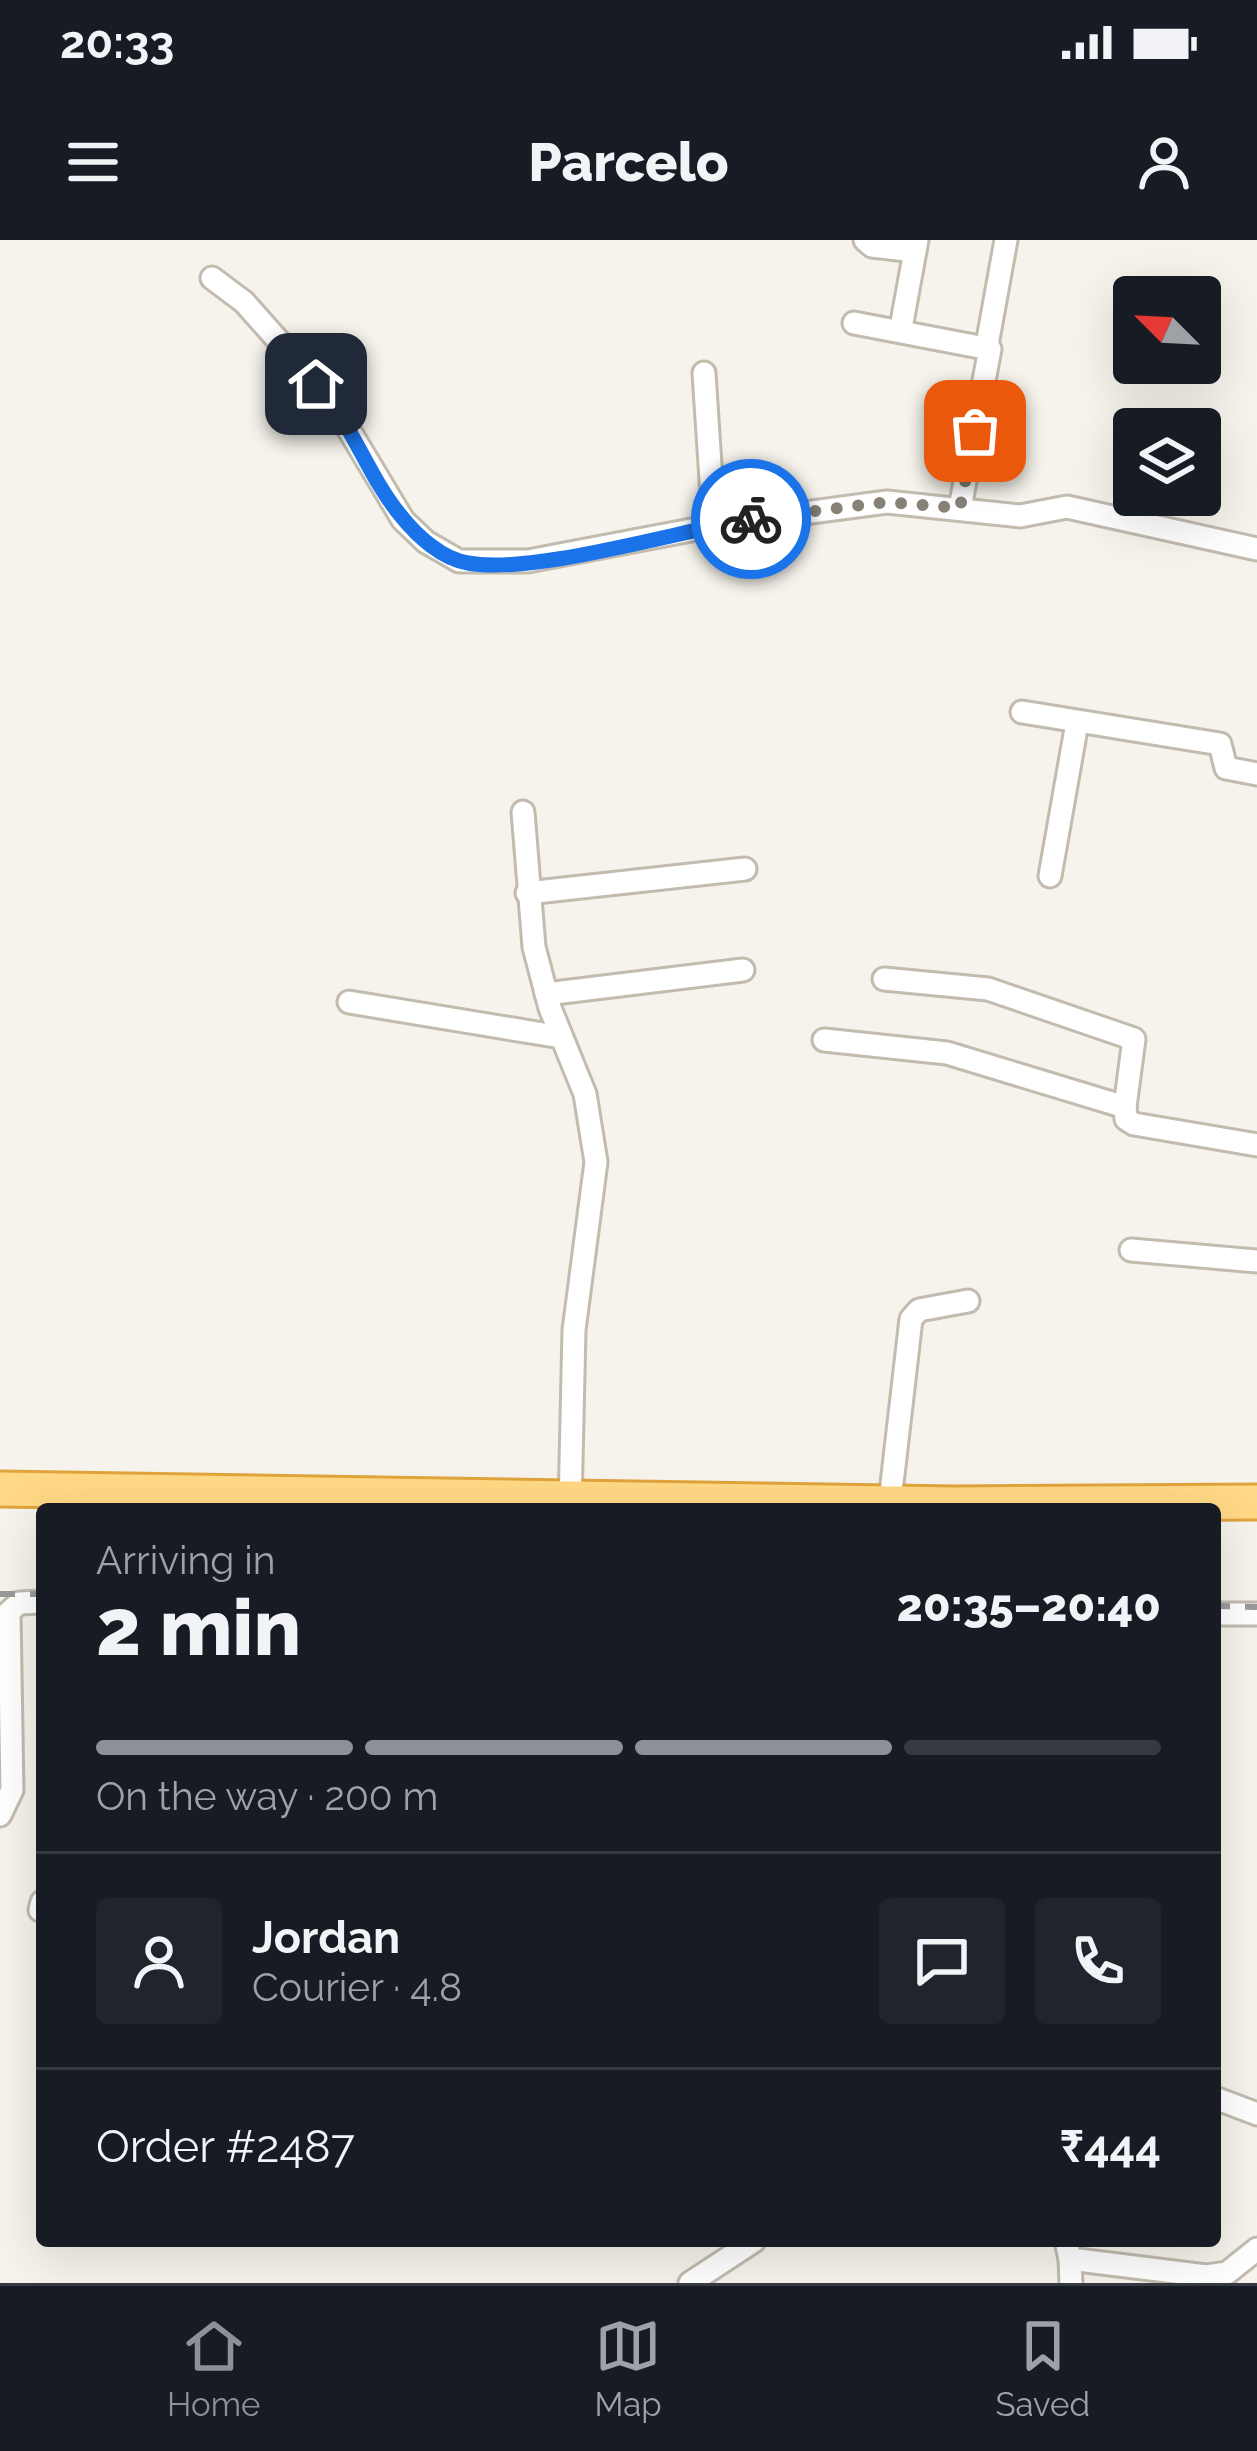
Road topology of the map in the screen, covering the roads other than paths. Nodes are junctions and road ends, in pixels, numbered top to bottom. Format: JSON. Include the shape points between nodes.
{"nodes":[{"id":1,"x":865,"y":240,"type":"edge"},
{"id":2,"x":1006,"y":240,"type":"edge"},
{"id":3,"x":916,"y":245,"type":"edge"},
{"id":4,"x":212,"y":278,"type":"dead end"},
{"id":5,"x":854,"y":323,"type":"dead end"},
{"id":6,"x":901,"y":328,"type":"junction"},
{"id":7,"x":987,"y":345,"type":"junction"},
{"id":8,"x":704,"y":373,"type":"dead end"},
{"id":9,"x":960,"y":508,"type":"junction"},
{"id":10,"x":714,"y":526,"type":"junction"},
{"id":11,"x":1257,"y":549,"type":"edge"},
{"id":12,"x":1022,"y":712,"type":"dead end"},
{"id":13,"x":1077,"y":723,"type":"junction"},
{"id":14,"x":1257,"y":774,"type":"edge"},
{"id":15,"x":523,"y":812,"type":"dead end"},
{"id":16,"x":745,"y":869,"type":"dead end"},
{"id":17,"x":1050,"y":877,"type":"dead end"},
{"id":18,"x":527,"y":892,"type":"junction"},
{"id":19,"x":743,"y":970,"type":"dead end"},
{"id":20,"x":884,"y":979,"type":"dead end"},
{"id":21,"x":546,"y":994,"type":"junction"},
{"id":22,"x":349,"y":1002,"type":"dead end"},
{"id":23,"x":561,"y":1037,"type":"junction"},
{"id":24,"x":824,"y":1040,"type":"dead end"},
{"id":25,"x":1125,"y":1107,"type":"junction"},
{"id":26,"x":1257,"y":1144,"type":"edge"},
{"id":27,"x":1131,"y":1250,"type":"dead end"},
{"id":28,"x":1257,"y":1261,"type":"edge"},
{"id":29,"x":968,"y":1301,"type":"dead end"},
{"id":30,"x":0,"y":1489,"type":"edge"},
{"id":31,"x":890,"y":1501,"type":"junction"},
{"id":32,"x":1257,"y":1502,"type":"edge"},
{"id":33,"x":570,"y":1503,"type":"edge"},
{"id":34,"x":916,"y":1503,"type":"edge"},
{"id":35,"x":1181,"y":1503,"type":"edge"},
{"id":36,"x":36,"y":1603,"type":"edge"},
{"id":37,"x":1221,"y":1614,"type":"edge"},
{"id":38,"x":1257,"y":1614,"type":"edge"},
{"id":39,"x":0,"y":1814,"type":"edge"},
{"id":40,"x":1221,"y":2100,"type":"edge"},
{"id":41,"x":1257,"y":2114,"type":"edge"},
{"id":42,"x":745,"y":2247,"type":"edge"},
{"id":43,"x":1257,"y":2249,"type":"edge"},
{"id":44,"x":1068,"y":2250,"type":"edge"},
{"id":45,"x":690,"y":2283,"type":"edge"},
{"id":46,"x":1072,"y":2283,"type":"edge"}],
"edges":[{"from":1,"to":3,"type":"street"},
{"from":2,"to":7,"type":"street"},
{"from":3,"to":6,"type":"street"},
{"from":4,"to":10,"type":"street","via":[[244,302],[331,400],[403,520],[449,557],[528,561]]},
{"from":5,"to":6,"type":"street"},
{"from":6,"to":7,"type":"street"},
{"from":7,"to":9,"type":"street"},
{"from":8,"to":10,"type":"street"},
{"from":9,"to":10,"type":"street","via":[[887,502]]},
{"from":9,"to":11,"type":"street","via":[[1033,516],[1067,507]]},
{"from":12,"to":13,"type":"street"},
{"from":13,"to":14,"type":"street","via":[[1220,744],[1226,769]]},
{"from":13,"to":17,"type":"street"},
{"from":15,"to":18,"type":"street"},
{"from":16,"to":18,"type":"street"},
{"from":18,"to":21,"type":"street"},
{"from":19,"to":21,"type":"street"},
{"from":20,"to":25,"type":"street","via":[[988,989],[1134,1039]]},
{"from":21,"to":23,"type":"street"},
{"from":22,"to":23,"type":"street"},
{"from":23,"to":33,"type":"street","via":[[585,1094],[596,1162],[574,1330]]},
{"from":24,"to":25,"type":"street","via":[[947,1053]]},
{"from":25,"to":26,"type":"street","via":[[1134,1124]]},
{"from":27,"to":28,"type":"street"},
{"from":29,"to":31,"type":"street","via":[[911,1318]]},
{"from":30,"to":33,"type":"highway"},
{"from":31,"to":33,"type":"highway"},
{"from":31,"to":34,"type":"highway"},
{"from":32,"to":35,"type":"highway"},
{"from":36,"to":39,"type":"street","via":[[9,1612],[12,1790]]},
{"from":37,"to":38,"type":"street"},
{"from":40,"to":41,"type":"street"},
{"from":42,"to":45,"type":"street"},
{"from":43,"to":44,"type":"street","via":[[1219,2276]]},
{"from":44,"to":46,"type":"street"}]}
